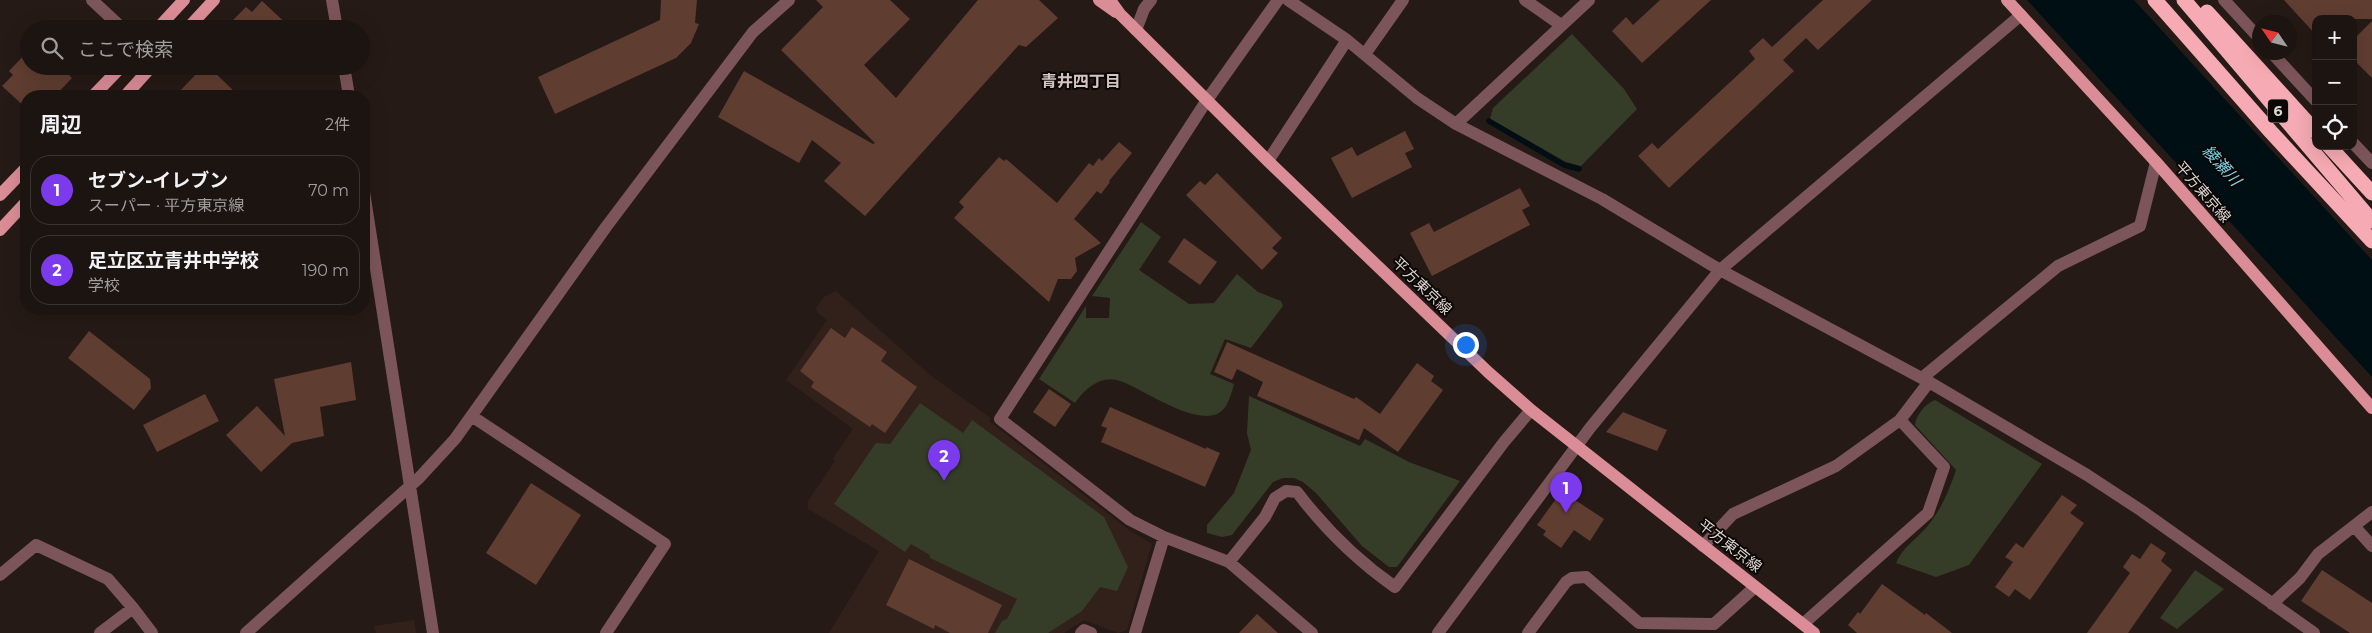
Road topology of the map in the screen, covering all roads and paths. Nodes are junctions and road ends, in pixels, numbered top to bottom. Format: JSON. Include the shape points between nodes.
{"nodes":[{"id":1,"x":92,"y":0,"type":"edge"},
{"id":2,"x":184,"y":0,"type":"edge"},
{"id":3,"x":214,"y":0,"type":"edge"},
{"id":4,"x":332,"y":0,"type":"edge"},
{"id":5,"x":789,"y":0,"type":"edge"},
{"id":6,"x":1099,"y":0,"type":"edge"},
{"id":7,"x":1110,"y":0,"type":"edge"},
{"id":8,"x":1151,"y":0,"type":"edge"},
{"id":9,"x":1278,"y":0,"type":"edge"},
{"id":10,"x":1288,"y":0,"type":"edge"},
{"id":11,"x":1403,"y":0,"type":"edge"},
{"id":12,"x":1524,"y":0,"type":"edge"},
{"id":13,"x":1589,"y":0,"type":"edge"},
{"id":14,"x":2007,"y":0,"type":"edge"},
{"id":15,"x":2155,"y":0,"type":"edge"},
{"id":16,"x":2184,"y":0,"type":"edge"},
{"id":17,"x":2196,"y":0,"type":"edge"},
{"id":18,"x":2224,"y":0,"type":"edge"},
{"id":19,"x":1120,"y":14,"type":"junction"},
{"id":20,"x":2021,"y":15,"type":"junction"},
{"id":21,"x":113,"y":20,"type":"edge"},
{"id":22,"x":165,"y":20,"type":"edge"},
{"id":23,"x":195,"y":20,"type":"edge"},
{"id":24,"x":335,"y":20,"type":"edge"},
{"id":25,"x":1561,"y":26,"type":"junction"},
{"id":26,"x":1136,"y":30,"type":"junction"},
{"id":27,"x":2252,"y":30,"type":"edge"},
{"id":28,"x":1347,"y":40,"type":"junction"},
{"id":29,"x":1365,"y":54,"type":"junction"},
{"id":30,"x":2279,"y":60,"type":"edge"},
{"id":31,"x":114,"y":75,"type":"edge"},
{"id":32,"x":144,"y":75,"type":"edge"},
{"id":33,"x":346,"y":75,"type":"edge"},
{"id":34,"x":100,"y":90,"type":"edge"},
{"id":35,"x":130,"y":90,"type":"edge"},
{"id":36,"x":348,"y":90,"type":"edge"},
{"id":37,"x":2312,"y":97,"type":"edge"},
{"id":38,"x":1207,"y":100,"type":"junction"},
{"id":39,"x":1456,"y":124,"type":"junction"},
{"id":40,"x":2312,"y":128,"type":"edge"},
{"id":41,"x":2357,"y":147,"type":"edge"},
{"id":42,"x":2333,"y":150,"type":"edge"},
{"id":43,"x":1268,"y":161,"type":"junction"},
{"id":44,"x":2156,"y":162,"type":"junction"},
{"id":45,"x":2372,"y":163,"type":"edge"},
{"id":46,"x":20,"y":174,"type":"edge"},
{"id":47,"x":2372,"y":194,"type":"edge"},
{"id":48,"x":0,"y":195,"type":"edge"},
{"id":49,"x":20,"y":208,"type":"edge"},
{"id":50,"x":2372,"y":221,"type":"edge"},
{"id":51,"x":0,"y":230,"type":"edge"},
{"id":52,"x":370,"y":231,"type":"edge"},
{"id":53,"x":2372,"y":241,"type":"edge"},
{"id":54,"x":1720,"y":270,"type":"junction"},
{"id":55,"x":1926,"y":380,"type":"junction"},
{"id":56,"x":2372,"y":408,"type":"edge"},
{"id":57,"x":1531,"y":410,"type":"junction"},
{"id":58,"x":473,"y":417,"type":"junction"},
{"id":59,"x":1900,"y":420,"type":"junction"},
{"id":60,"x":1576,"y":446,"type":"junction"},
{"id":61,"x":409,"y":487,"type":"junction"},
{"id":62,"x":2372,"y":512,"type":"edge"},
{"id":63,"x":2354,"y":526,"type":"junction"},
{"id":64,"x":1164,"y":537,"type":"junction"},
{"id":65,"x":1703,"y":546,"type":"junction"},
{"id":66,"x":2372,"y":546,"type":"edge"},
{"id":67,"x":1229,"y":562,"type":"junction"},
{"id":68,"x":0,"y":575,"type":"edge"},
{"id":69,"x":1756,"y":587,"type":"junction"},
{"id":70,"x":2272,"y":604,"type":"junction"},
{"id":71,"x":133,"y":608,"type":"junction"},
{"id":72,"x":1803,"y":624,"type":"junction"},
{"id":73,"x":100,"y":633,"type":"edge"},
{"id":74,"x":152,"y":633,"type":"edge"},
{"id":75,"x":246,"y":633,"type":"edge"},
{"id":76,"x":433,"y":633,"type":"edge"},
{"id":77,"x":606,"y":633,"type":"edge"},
{"id":78,"x":1081,"y":633,"type":"edge"},
{"id":79,"x":1091,"y":633,"type":"edge"},
{"id":80,"x":1135,"y":633,"type":"edge"},
{"id":81,"x":1312,"y":633,"type":"edge"},
{"id":82,"x":1438,"y":633,"type":"edge"},
{"id":83,"x":1528,"y":633,"type":"edge"},
{"id":84,"x":1814,"y":633,"type":"edge"},
{"id":85,"x":2313,"y":633,"type":"edge"}],
"edges":[{"from":1,"to":21,"type":"street"},
{"from":2,"to":22,"type":"main road"},
{"from":3,"to":23,"type":"main road"},
{"from":4,"to":24,"type":"street"},
{"from":5,"to":58,"type":"street","via":[[753,32],[606,227]]},
{"from":6,"to":19,"type":"main road","name":"平方東京線"},
{"from":7,"to":19,"type":"main road","name":"平方東京線"},
{"from":8,"to":26,"type":"street"},
{"from":9,"to":38,"type":"street"},
{"from":10,"to":28,"type":"street"},
{"from":11,"to":29,"type":"street"},
{"from":12,"to":25,"type":"street"},
{"from":13,"to":25,"type":"street"},
{"from":14,"to":20,"type":"main road","name":"平方東京線"},
{"from":15,"to":53,"type":"highway"},
{"from":16,"to":50,"type":"highway","number":"6"},
{"from":17,"to":40,"type":"highway","number":"6"},
{"from":18,"to":27,"type":"street"},
{"from":19,"to":26,"type":"main road","name":"平方東京線"},
{"from":20,"to":44,"type":"main road","name":"平方東京線"},
{"from":20,"to":54,"type":"street"},
{"from":25,"to":39,"type":"street"},
{"from":26,"to":38,"type":"main road","name":"平方東京線"},
{"from":28,"to":29,"type":"street"},
{"from":28,"to":43,"type":"street"},
{"from":29,"to":39,"type":"street","via":[[1417,98]]},
{"from":30,"to":37,"type":"street"},
{"from":31,"to":34,"type":"main road"},
{"from":32,"to":35,"type":"main road"},
{"from":33,"to":36,"type":"street"},
{"from":38,"to":43,"type":"main road","name":"平方東京線"},
{"from":38,"to":64,"type":"street","via":[[1000,419],[1130,520]]},
{"from":39,"to":54,"type":"street","via":[[1602,199]]},
{"from":41,"to":45,"type":"street"},
{"from":42,"to":47,"type":"highway"},
{"from":43,"to":57,"type":"main road","name":"平方東京線"},
{"from":44,"to":55,"type":"street","via":[[2140,226],[2058,266]]},
{"from":44,"to":56,"type":"main road","name":"平方東京線"},
{"from":46,"to":48,"type":"main road"},
{"from":49,"to":51,"type":"main road"},
{"from":52,"to":61,"type":"street"},
{"from":54,"to":55,"type":"street"},
{"from":54,"to":60,"type":"street"},
{"from":55,"to":59,"type":"street"},
{"from":55,"to":70,"type":"street","via":[[2088,475]]},
{"from":57,"to":60,"type":"main road","name":"平方東京線"},
{"from":57,"to":67,"type":"street","via":[[1395,587],[1335,536],[1297,492],[1286,491],[1275,498],[1265,517]]},
{"from":58,"to":61,"type":"street"},
{"from":58,"to":77,"type":"street","via":[[665,544]]},
{"from":59,"to":65,"type":"street","via":[[1836,466],[1733,514]]},
{"from":59,"to":72,"type":"street","via":[[1944,467],[1928,513]]},
{"from":60,"to":65,"type":"main road","name":"平方東京線"},
{"from":60,"to":82,"type":"street"},
{"from":61,"to":75,"type":"street"},
{"from":61,"to":76,"type":"street"},
{"from":62,"to":63,"type":"street"},
{"from":63,"to":66,"type":"street"},
{"from":63,"to":70,"type":"street","via":[[2318,554],[2300,578]]},
{"from":64,"to":67,"type":"street"},
{"from":64,"to":80,"type":"street"},
{"from":65,"to":69,"type":"main road","name":"平方東京線"},
{"from":67,"to":81,"type":"street"},
{"from":68,"to":71,"type":"street","via":[[36,545],[108,579]]},
{"from":69,"to":72,"type":"main road","name":"平方東京線"},
{"from":69,"to":83,"type":"street","via":[[1714,624],[1639,623],[1586,577],[1572,578]]},
{"from":70,"to":85,"type":"street"},
{"from":71,"to":73,"type":"street"},
{"from":71,"to":74,"type":"street"},
{"from":72,"to":84,"type":"main road","name":"平方東京線"},
{"from":78,"to":79,"type":"street","via":[[1084,630]]}]}
